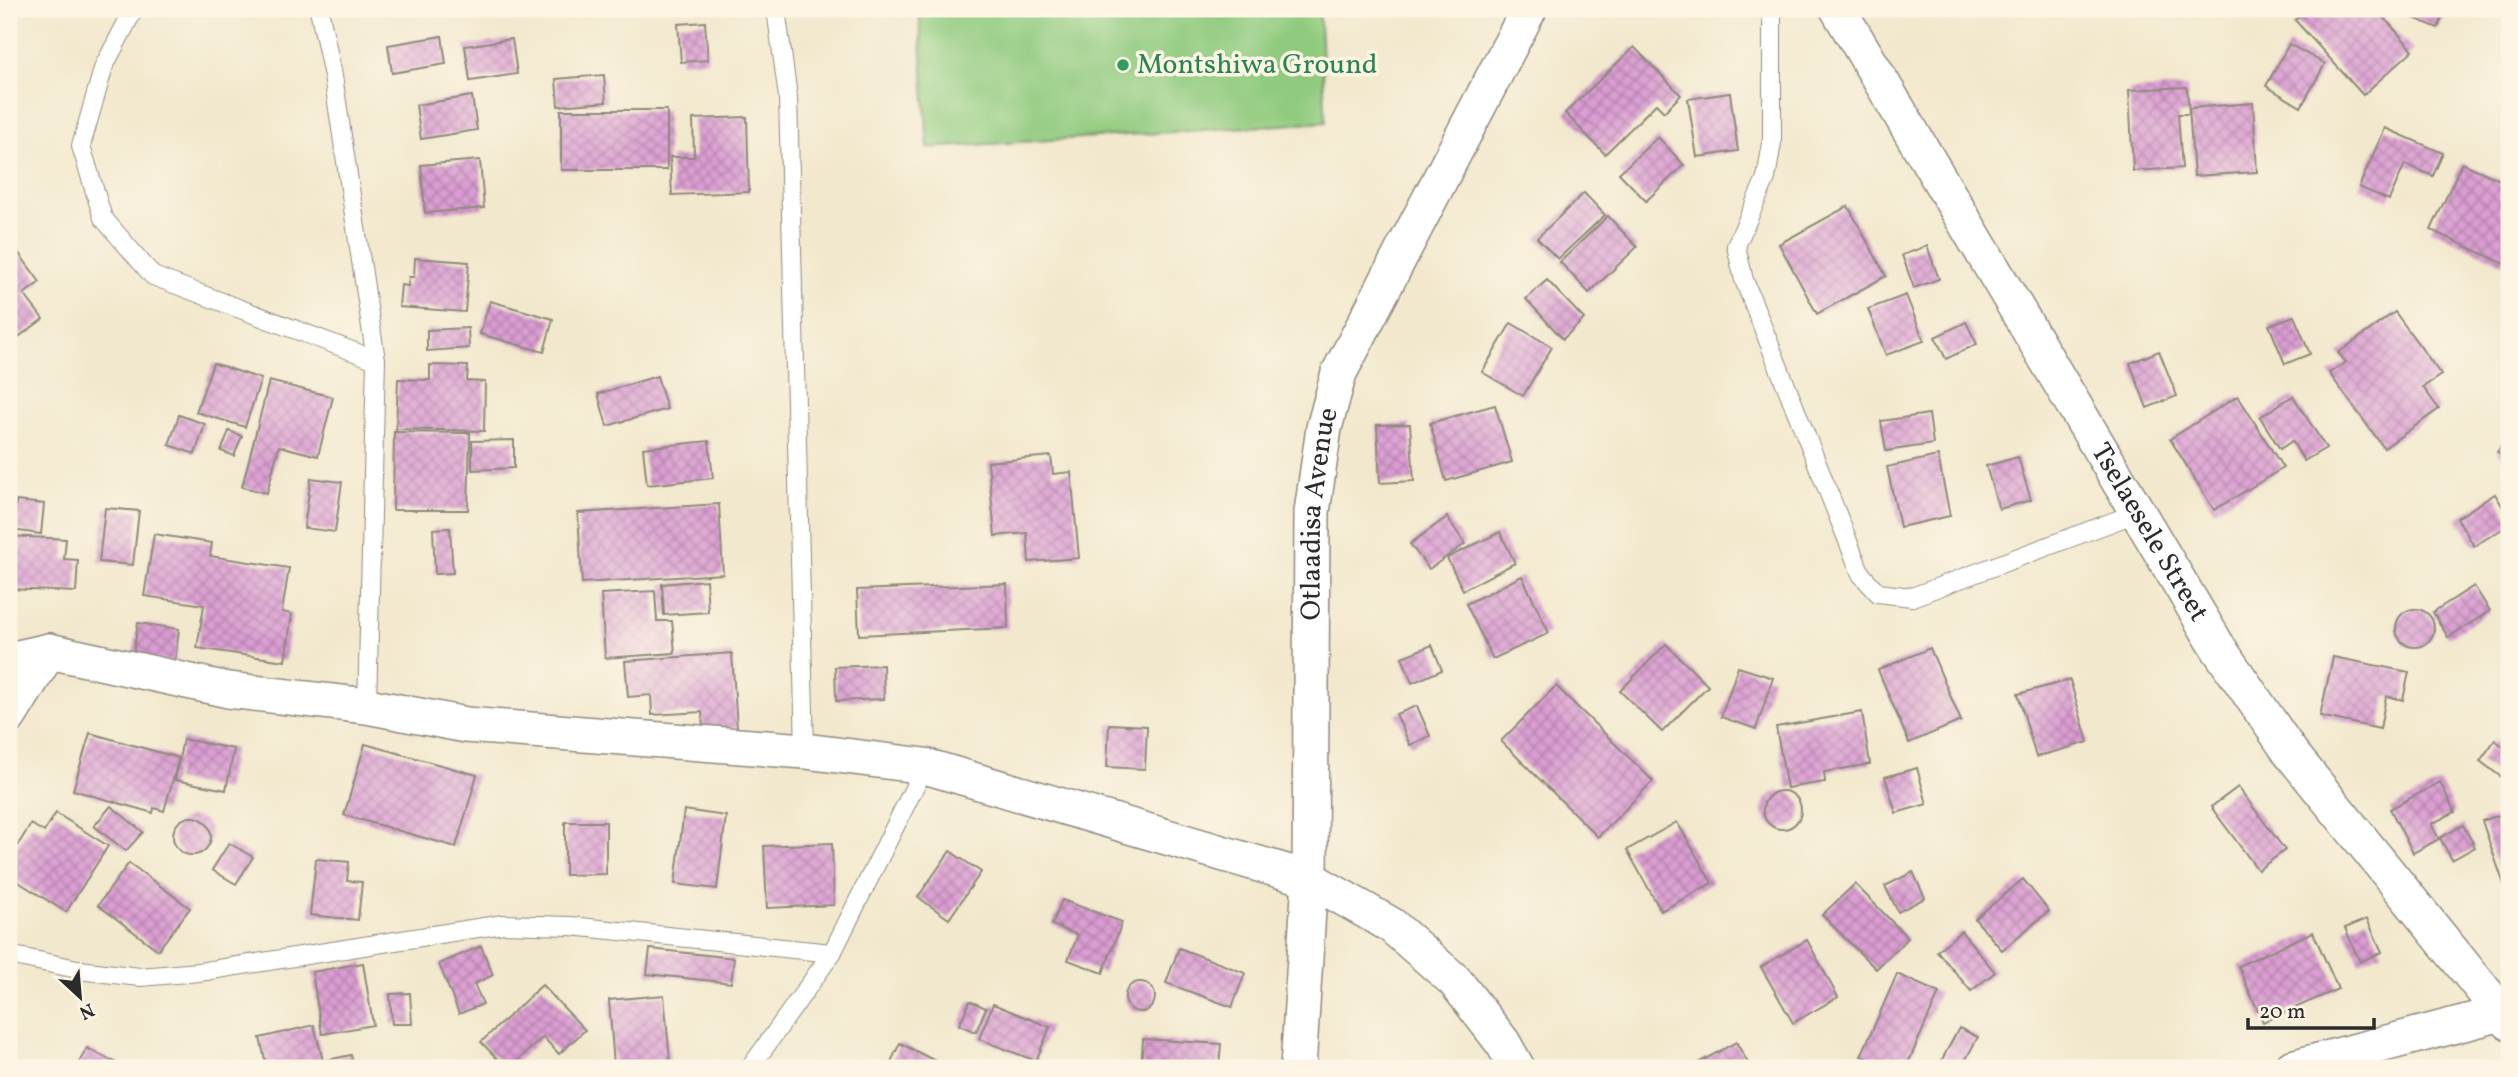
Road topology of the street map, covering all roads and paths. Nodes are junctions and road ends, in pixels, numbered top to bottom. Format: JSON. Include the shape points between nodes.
{"nodes":[{"id":1,"x":134,"y":9,"type":"edge"},
{"id":2,"x":319,"y":9,"type":"edge"},
{"id":3,"x":776,"y":9,"type":"edge"},
{"id":4,"x":1529,"y":9,"type":"edge"},
{"id":5,"x":1772,"y":9,"type":"edge"},
{"id":6,"x":1838,"y":9,"type":"edge"},
{"id":7,"x":376,"y":360,"type":"junction"},
{"id":8,"x":2139,"y":512,"type":"junction"},
{"id":9,"x":49,"y":651,"type":"junction"},
{"id":10,"x":9,"y":660,"type":"edge"},
{"id":11,"x":367,"y":706,"type":"junction"},
{"id":12,"x":9,"y":716,"type":"edge"},
{"id":13,"x":805,"y":751,"type":"junction"},
{"id":14,"x":925,"y":766,"type":"junction"},
{"id":15,"x":1310,"y":879,"type":"junction"},
{"id":16,"x":832,"y":953,"type":"junction"},
{"id":17,"x":9,"y":955,"type":"edge"},
{"id":18,"x":2507,"y":1015,"type":"edge"},
{"id":19,"x":2348,"y":1061,"type":"edge"},
{"id":20,"x":750,"y":1068,"type":"edge"},
{"id":21,"x":1298,"y":1068,"type":"edge"},
{"id":22,"x":1517,"y":1068,"type":"edge"},
{"id":23,"x":2292,"y":1068,"type":"edge"}],
"edges":[{"from":1,"to":7,"type":"lane","via":[[104,66],[81,146],[103,218],[153,276]]},
{"from":2,"to":7,"type":"lane","via":[[334,76]]},
{"from":3,"to":13,"type":"lane","via":[[788,97]]},
{"from":4,"to":15,"type":"street","name":"Otlaadisa Avenue","via":[[1339,373],[1324,428],[1312,512]]},
{"from":5,"to":8,"type":"lane","via":[[1772,143],[1766,178],[1735,246],[1744,280],[1861,574],[1878,593],[1912,597]]},
{"from":6,"to":8,"type":"street","name":"Tselaesele Street"},
{"from":7,"to":11,"type":"lane"},
{"from":8,"to":18,"type":"street","name":"Tselaesele Street","via":[[2219,649],[2290,752]]},
{"from":9,"to":10,"type":"street"},
{"from":9,"to":11,"type":"street","via":[[228,690]]},
{"from":9,"to":12,"type":"street"},
{"from":11,"to":13,"type":"street","via":[[466,725]]},
{"from":13,"to":14,"type":"street"},
{"from":14,"to":15,"type":"street"},
{"from":14,"to":16,"type":"lane"},
{"from":15,"to":21,"type":"street","name":"Otlaadisa Avenue"},
{"from":15,"to":22,"type":"street","via":[[1391,925],[1455,981]]},
{"from":16,"to":17,"type":"lane","via":[[571,926],[503,924],[199,972],[140,977]]},
{"from":16,"to":20,"type":"lane"},
{"from":18,"to":19,"type":"street"},
{"from":19,"to":23,"type":"street"}]}
